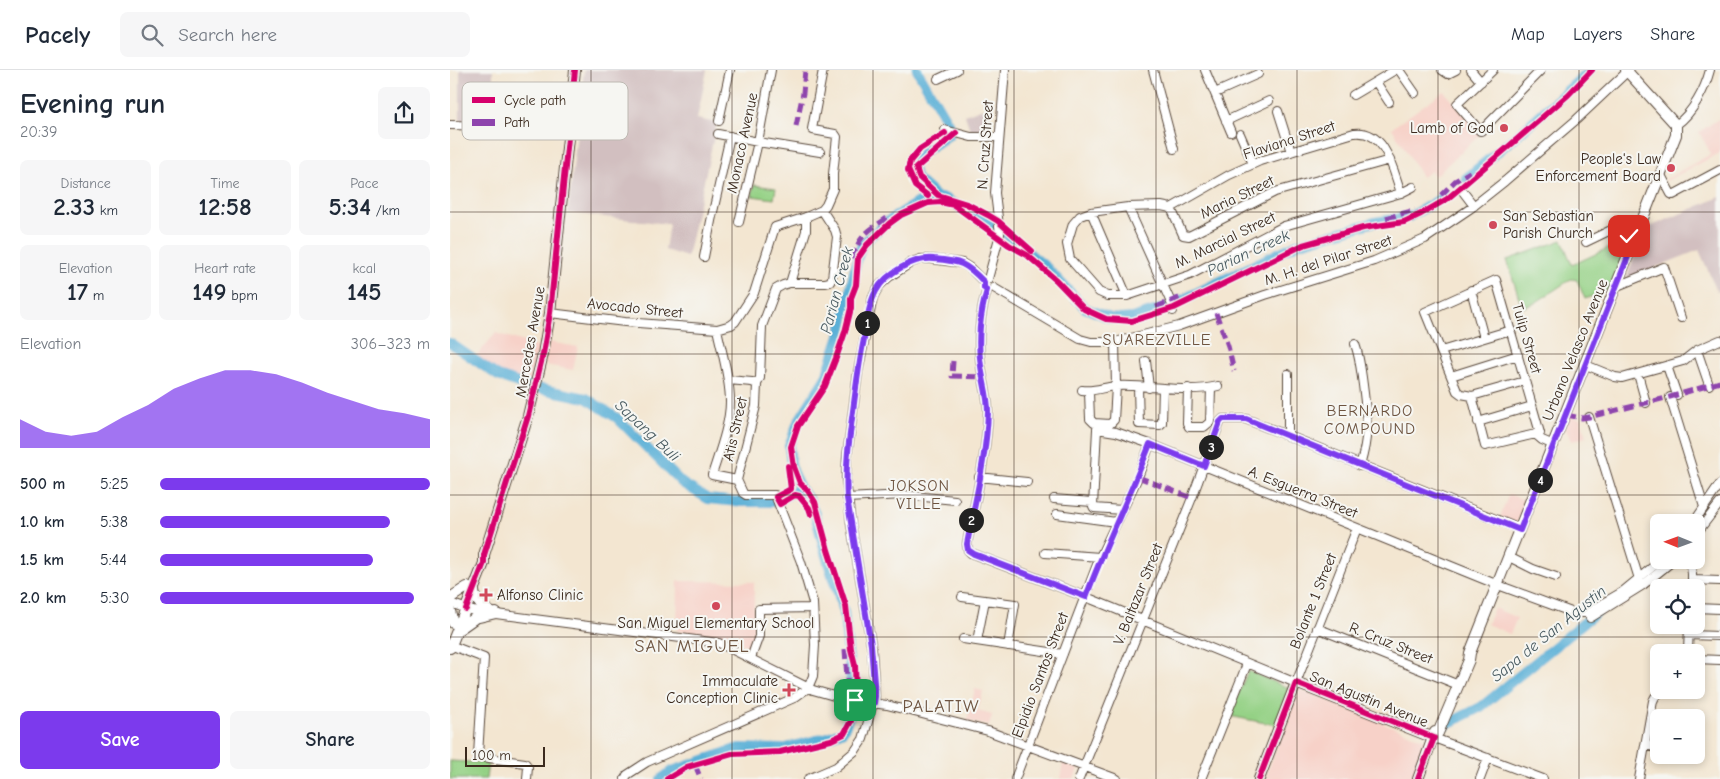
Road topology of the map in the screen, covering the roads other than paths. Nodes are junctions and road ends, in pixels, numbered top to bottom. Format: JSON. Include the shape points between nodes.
{"nodes":[{"id":1,"x":730,"y":70,"type":"edge"},
{"id":2,"x":771,"y":70,"type":"edge"},
{"id":3,"x":823,"y":70,"type":"edge"},
{"id":4,"x":957,"y":70,"type":"edge"},
{"id":5,"x":1005,"y":70,"type":"edge"},
{"id":6,"x":1153,"y":70,"type":"edge"},
{"id":7,"x":1205,"y":70,"type":"edge"},
{"id":8,"x":1395,"y":70,"type":"edge"},
{"id":9,"x":1399,"y":70,"type":"edge"},
{"id":10,"x":1442,"y":70,"type":"edge"},
{"id":11,"x":1456,"y":70,"type":"edge"},
{"id":12,"x":1471,"y":70,"type":"edge"},
{"id":13,"x":1493,"y":70,"type":"edge"},
{"id":14,"x":1541,"y":70,"type":"edge"},
{"id":15,"x":1627,"y":70,"type":"edge"},
{"id":16,"x":1710,"y":70,"type":"edge"},
{"id":17,"x":1258,"y":74,"type":"dead end"},
{"id":18,"x":938,"y":79,"type":"dead end"},
{"id":19,"x":1376,"y":82,"type":"junction"},
{"id":20,"x":1481,"y":82,"type":"junction"},
{"id":21,"x":1415,"y":93,"type":"dead end"},
{"id":22,"x":1215,"y":94,"type":"junction"},
{"id":23,"x":1353,"y":95,"type":"dead end"},
{"id":24,"x":1269,"y":101,"type":"dead end"},
{"id":25,"x":1389,"y":102,"type":"dead end"},
{"id":26,"x":1278,"y":111,"type":"dead end"},
{"id":27,"x":719,"y":121,"type":"dead end"},
{"id":28,"x":1226,"y":121,"type":"junction"},
{"id":29,"x":1676,"y":125,"type":"junction"},
{"id":30,"x":948,"y":131,"type":"dead end"},
{"id":31,"x":1231,"y":132,"type":"dead end"},
{"id":32,"x":718,"y":134,"type":"dead end"},
{"id":33,"x":1240,"y":134,"type":"dead end"},
{"id":34,"x":730,"y":136,"type":"junction"},
{"id":35,"x":999,"y":137,"type":"junction"},
{"id":36,"x":568,"y":140,"type":"edge"},
{"id":37,"x":758,"y":142,"type":"junction"},
{"id":38,"x":1174,"y":148,"type":"dead end"},
{"id":39,"x":820,"y":152,"type":"dead end"},
{"id":40,"x":1291,"y":152,"type":"junction"},
{"id":41,"x":1390,"y":160,"type":"junction"},
{"id":42,"x":1254,"y":164,"type":"junction"},
{"id":43,"x":1720,"y":170,"type":"edge"},
{"id":44,"x":1660,"y":175,"type":"junction"},
{"id":45,"x":1414,"y":187,"type":"dead end"},
{"id":46,"x":1461,"y":188,"type":"dead end"},
{"id":47,"x":1401,"y":193,"type":"junction"},
{"id":48,"x":1474,"y":206,"type":"junction"},
{"id":49,"x":1128,"y":207,"type":"junction"},
{"id":50,"x":1171,"y":208,"type":"junction"},
{"id":51,"x":822,"y":210,"type":"junction"},
{"id":52,"x":1091,"y":212,"type":"junction"},
{"id":53,"x":806,"y":217,"type":"junction"},
{"id":54,"x":739,"y":222,"type":"dead end"},
{"id":55,"x":1635,"y":239,"type":"junction"},
{"id":56,"x":1586,"y":242,"type":"dead end"},
{"id":57,"x":704,"y":257,"type":"dead end"},
{"id":58,"x":986,"y":280,"type":"junction"},
{"id":59,"x":790,"y":283,"type":"junction"},
{"id":60,"x":1162,"y":284,"type":"junction"},
{"id":61,"x":1617,"y":286,"type":"junction"},
{"id":62,"x":990,"y":289,"type":"junction"},
{"id":63,"x":1471,"y":290,"type":"junction"},
{"id":64,"x":1127,"y":296,"type":"junction"},
{"id":65,"x":550,"y":313,"type":"junction"},
{"id":66,"x":1681,"y":318,"type":"dead end"},
{"id":67,"x":1179,"y":326,"type":"junction"},
{"id":68,"x":717,"y":329,"type":"junction"},
{"id":69,"x":1511,"y":330,"type":"junction"},
{"id":70,"x":1484,"y":338,"type":"junction"},
{"id":71,"x":1720,"y":340,"type":"edge"},
{"id":72,"x":1115,"y":342,"type":"junction"},
{"id":73,"x":1355,"y":344,"type":"dead end"},
{"id":74,"x":1697,"y":350,"type":"junction"},
{"id":75,"x":1442,"y":351,"type":"junction"},
{"id":76,"x":1518,"y":356,"type":"junction"},
{"id":77,"x":1146,"y":361,"type":"dead end"},
{"id":78,"x":1586,"y":365,"type":"junction"},
{"id":79,"x":1667,"y":366,"type":"junction"},
{"id":80,"x":1288,"y":374,"type":"dead end"},
{"id":81,"x":1638,"y":374,"type":"junction"},
{"id":82,"x":1451,"y":376,"type":"junction"},
{"id":83,"x":728,"y":380,"type":"junction"},
{"id":84,"x":1525,"y":381,"type":"junction"},
{"id":85,"x":757,"y":384,"type":"junction"},
{"id":86,"x":1709,"y":385,"type":"dead end"},
{"id":87,"x":1116,"y":386,"type":"junction"},
{"id":88,"x":1138,"y":388,"type":"junction"},
{"id":89,"x":1149,"y":388,"type":"junction"},
{"id":90,"x":1163,"y":388,"type":"junction"},
{"id":91,"x":1188,"y":388,"type":"junction"},
{"id":92,"x":1472,"y":396,"type":"junction"},
{"id":93,"x":1646,"y":403,"type":"dead end"},
{"id":94,"x":1532,"y":406,"type":"junction"},
{"id":95,"x":1589,"y":417,"type":"dead end"},
{"id":96,"x":1478,"y":422,"type":"junction"},
{"id":97,"x":1537,"y":434,"type":"junction"},
{"id":98,"x":1288,"y":435,"type":"junction"},
{"id":99,"x":1555,"y":442,"type":"junction"},
{"id":100,"x":1150,"y":444,"type":"junction"},
{"id":101,"x":1204,"y":466,"type":"junction"},
{"id":102,"x":1360,"y":466,"type":"junction"},
{"id":103,"x":979,"y":477,"type":"junction"},
{"id":104,"x":737,"y":480,"type":"junction"},
{"id":105,"x":1027,"y":482,"type":"dead end"},
{"id":106,"x":1720,"y":484,"type":"edge"},
{"id":107,"x":847,"y":498,"type":"junction"},
{"id":108,"x":1054,"y":499,"type":"dead end"},
{"id":109,"x":955,"y":500,"type":"dead end"},
{"id":110,"x":1092,"y":502,"type":"junction"},
{"id":111,"x":1720,"y":503,"type":"edge"},
{"id":112,"x":1704,"y":508,"type":"junction"},
{"id":113,"x":1122,"y":510,"type":"junction"},
{"id":114,"x":1057,"y":514,"type":"dead end"},
{"id":115,"x":1700,"y":514,"type":"edge"},
{"id":116,"x":1116,"y":522,"type":"junction"},
{"id":117,"x":1705,"y":522,"type":"edge"},
{"id":118,"x":1357,"y":528,"type":"junction"},
{"id":119,"x":1520,"y":530,"type":"junction"},
{"id":120,"x":1045,"y":553,"type":"dead end"},
{"id":121,"x":1509,"y":557,"type":"junction"},
{"id":122,"x":1100,"y":558,"type":"junction"},
{"id":123,"x":1651,"y":569,"type":"edge"},
{"id":124,"x":1663,"y":569,"type":"edge"},
{"id":125,"x":1556,"y":577,"type":"dead end"},
{"id":126,"x":1639,"y":579,"type":"junction"},
{"id":127,"x":1720,"y":581,"type":"edge"},
{"id":128,"x":1705,"y":583,"type":"edge"},
{"id":129,"x":1498,"y":585,"type":"junction"},
{"id":130,"x":470,"y":588,"type":"junction"},
{"id":131,"x":962,"y":597,"type":"dead end"},
{"id":132,"x":1086,"y":597,"type":"junction"},
{"id":133,"x":450,"y":598,"type":"edge"},
{"id":134,"x":985,"y":600,"type":"junction"},
{"id":135,"x":456,"y":607,"type":"edge"},
{"id":136,"x":814,"y":608,"type":"junction"},
{"id":137,"x":1705,"y":608,"type":"edge"},
{"id":138,"x":1720,"y":609,"type":"edge"},
{"id":139,"x":494,"y":613,"type":"junction"},
{"id":140,"x":1590,"y":618,"type":"dead end"},
{"id":141,"x":1142,"y":620,"type":"junction"},
{"id":142,"x":454,"y":628,"type":"edge"},
{"id":143,"x":1317,"y":628,"type":"junction"},
{"id":144,"x":1689,"y":635,"type":"joint"},
{"id":145,"x":1719,"y":636,"type":"dead end"},
{"id":146,"x":963,"y":639,"type":"dead end"},
{"id":147,"x":977,"y":642,"type":"junction"},
{"id":148,"x":1688,"y":644,"type":"edge"},
{"id":149,"x":450,"y":646,"type":"edge"},
{"id":150,"x":1008,"y":646,"type":"junction"},
{"id":151,"x":1063,"y":654,"type":"junction"},
{"id":152,"x":1470,"y":654,"type":"junction"},
{"id":153,"x":751,"y":658,"type":"junction"},
{"id":154,"x":1705,"y":659,"type":"edge"},
{"id":155,"x":1720,"y":660,"type":"edge"},
{"id":156,"x":1247,"y":664,"type":"junction"},
{"id":157,"x":1296,"y":683,"type":"junction"},
{"id":158,"x":1456,"y":684,"type":"junction"},
{"id":159,"x":808,"y":688,"type":"junction"},
{"id":160,"x":1654,"y":699,"type":"edge"},
{"id":161,"x":874,"y":703,"type":"junction"},
{"id":162,"x":1434,"y":738,"type":"junction"},
{"id":163,"x":1028,"y":745,"type":"junction"},
{"id":164,"x":1645,"y":745,"type":"junction"},
{"id":165,"x":1650,"y":746,"type":"edge"},
{"id":166,"x":1488,"y":758,"type":"junction"},
{"id":167,"x":1084,"y":766,"type":"junction"},
{"id":168,"x":527,"y":779,"type":"edge"},
{"id":169,"x":625,"y":779,"type":"edge"},
{"id":170,"x":808,"y":779,"type":"edge"},
{"id":171,"x":1015,"y":779,"type":"edge"},
{"id":172,"x":1079,"y":779,"type":"edge"},
{"id":173,"x":1117,"y":779,"type":"edge"},
{"id":174,"x":1201,"y":779,"type":"edge"},
{"id":175,"x":1259,"y":779,"type":"edge"},
{"id":176,"x":1418,"y":779,"type":"edge"},
{"id":177,"x":1480,"y":779,"type":"edge"},
{"id":178,"x":1543,"y":779,"type":"edge"},
{"id":179,"x":1639,"y":779,"type":"edge"}],
"edges":[{"from":1,"to":27,"type":"street"},
{"from":2,"to":37,"type":"street","name":"Monaco Avenue"},
{"from":3,"to":51,"type":"street","via":[[813,130],[837,137],[833,189]]},
{"from":4,"to":18,"type":"street"},
{"from":5,"to":35,"type":"street","name":"N. Cruz Street"},
{"from":6,"to":38,"type":"street"},
{"from":7,"to":22,"type":"street"},
{"from":8,"to":19,"type":"street"},
{"from":9,"to":21,"type":"street"},
{"from":10,"to":11,"type":"street","via":[[1448,74]]},
{"from":12,"to":20,"type":"street"},
{"from":13,"to":20,"type":"street"},
{"from":14,"to":20,"type":"street","via":[[1480,131],[1457,104]]},
{"from":15,"to":29,"type":"main road"},
{"from":15,"to":48,"type":"street","name":"M. H. del Pilar Street","via":[[1556,137]]},
{"from":16,"to":29,"type":"street","via":[[1698,99]]},
{"from":17,"to":22,"type":"street"},
{"from":19,"to":23,"type":"street"},
{"from":19,"to":25,"type":"street"},
{"from":22,"to":28,"type":"street"},
{"from":24,"to":28,"type":"street"},
{"from":26,"to":40,"type":"street"},
{"from":28,"to":31,"type":"street"},
{"from":29,"to":44,"type":"main road","name":"Urbano Velasco Avenue","via":[[1676,135]]},
{"from":30,"to":35,"type":"street","via":[[972,137]]},
{"from":32,"to":34,"type":"street"},
{"from":33,"to":42,"type":"street"},
{"from":34,"to":37,"type":"street"},
{"from":34,"to":57,"type":"street"},
{"from":35,"to":58,"type":"street","name":"N. Cruz Street","via":[[995,193],[1000,234]]},
{"from":36,"to":65,"type":"main road","name":"Mercedes Avenue"},
{"from":37,"to":39,"type":"street"},
{"from":37,"to":54,"type":"street","name":"Monaco Avenue"},
{"from":40,"to":41,"type":"street","name":"Flaviana Street","via":[[1359,132],[1378,140]]},
{"from":40,"to":42,"type":"street","name":"Flaviana Street"},
{"from":41,"to":47,"type":"street","name":"Flaviana Street"},
{"from":41,"to":50,"type":"street","name":"Maria Street","via":[[1275,192],[1189,236],[1184,235]]},
{"from":42,"to":50,"type":"street","name":"Flaviana Street"},
{"from":43,"to":44,"type":"street","via":[[1674,195]]},
{"from":44,"to":55,"type":"main road","name":"Urbano Velasco Avenue"},
{"from":45,"to":47,"type":"street","name":"M. Marcial Street"},
{"from":46,"to":48,"type":"street"},
{"from":47,"to":60,"type":"street","name":"M. Marcial Street","via":[[1284,226],[1190,275]]},
{"from":48,"to":67,"type":"street","name":"M. H. del Pilar Street","via":[[1425,239],[1391,255],[1265,294]]},
{"from":49,"to":50,"type":"street"},
{"from":49,"to":52,"type":"street"},
{"from":49,"to":60,"type":"street"},
{"from":51,"to":53,"type":"street"},
{"from":51,"to":59,"type":"street","via":[[837,237],[832,278],[824,283]]},
{"from":52,"to":64,"type":"street"},
{"from":52,"to":64,"type":"street","via":[[1078,217],[1073,224],[1067,244],[1070,259],[1099,292],[1108,296]]},
{"from":53,"to":59,"type":"street","via":[[806,231]]},
{"from":53,"to":68,"type":"street","via":[[775,227],[750,300],[731,325]]},
{"from":55,"to":56,"type":"street","via":[[1613,229]]},
{"from":55,"to":61,"type":"main road","name":"Urbano Velasco Avenue"},
{"from":58,"to":62,"type":"street","via":[[994,282]]},
{"from":58,"to":107,"type":"street","via":[[967,265],[931,259],[912,262],[879,286],[873,297],[858,372],[847,457]]},
{"from":59,"to":85,"type":"street","via":[[776,289],[762,326]]},
{"from":60,"to":64,"type":"street","name":"M. Marcial Street"},
{"from":60,"to":67,"type":"street"},
{"from":61,"to":66,"type":"street","via":[[1664,268]]},
{"from":61,"to":78,"type":"main road","name":"Urbano Velasco Avenue"},
{"from":62,"to":72,"type":"street","name":"M. H. del Pilar Street","via":[[1080,339]]},
{"from":62,"to":103,"type":"street","name":"San Agustin Avenue","via":[[982,314],[980,356],[988,414]]},
{"from":63,"to":69,"type":"street","name":"Tulip Street","via":[[1496,280]]},
{"from":63,"to":70,"type":"street"},
{"from":63,"to":75,"type":"street","via":[[1425,312]]},
{"from":65,"to":68,"type":"street","name":"Avocado Street"},
{"from":65,"to":130,"type":"main road","name":"Mercedes Avenue","via":[[536,388],[484,555],[478,561]]},
{"from":67,"to":72,"type":"street","name":"M. H. del Pilar Street"},
{"from":68,"to":83,"type":"street"},
{"from":69,"to":70,"type":"street"},
{"from":69,"to":76,"type":"street","name":"Tulip Street"},
{"from":70,"to":75,"type":"street"},
{"from":71,"to":74,"type":"street"},
{"from":72,"to":87,"type":"street"},
{"from":73,"to":102,"type":"street","via":[[1367,422],[1367,444]]},
{"from":74,"to":79,"type":"street","via":[[1683,361]]},
{"from":74,"to":86,"type":"street"},
{"from":75,"to":82,"type":"street"},
{"from":76,"to":82,"type":"street"},
{"from":76,"to":84,"type":"street","name":"Tulip Street"},
{"from":77,"to":89,"type":"street"},
{"from":78,"to":81,"type":"street","via":[[1615,377]]},
{"from":78,"to":99,"type":"main road","name":"Urbano Velasco Avenue"},
{"from":79,"to":81,"type":"street"},
{"from":79,"to":112,"type":"street"},
{"from":80,"to":98,"type":"street"},
{"from":81,"to":93,"type":"street"},
{"from":82,"to":92,"type":"street","via":[[1457,391]]},
{"from":83,"to":85,"type":"street","name":"Atis Street"},
{"from":83,"to":104,"type":"street","via":[[730,403],[726,427],[712,474]]},
{"from":84,"to":92,"type":"street"},
{"from":84,"to":94,"type":"street","name":"Tulip Street"},
{"from":85,"to":104,"type":"street","name":"Atis Street","via":[[756,406]]},
{"from":87,"to":87,"type":"street","via":[[1085,391],[1090,419],[1094,423],[1110,424],[1114,420]]},
{"from":87,"to":88,"type":"street"},
{"from":88,"to":89,"type":"street"},
{"from":88,"to":90,"type":"street","via":[[1139,424],[1160,425]]},
{"from":89,"to":90,"type":"street"},
{"from":90,"to":91,"type":"street"},
{"from":91,"to":91,"type":"street","via":[[1187,424],[1189,427],[1204,427],[1210,422],[1214,387]]},
{"from":92,"to":96,"type":"street"},
{"from":94,"to":96,"type":"street"},
{"from":94,"to":97,"type":"street","name":"Tulip Street"},
{"from":95,"to":126,"type":"street"},
{"from":96,"to":97,"type":"street","via":[[1485,446]]},
{"from":97,"to":99,"type":"street","via":[[1542,440]]},
{"from":98,"to":101,"type":"street","name":"V. Baltazar Street","via":[[1246,419],[1223,419]]},
{"from":98,"to":102,"type":"street"},
{"from":99,"to":119,"type":"main road","name":"Urbano Velasco Avenue"},
{"from":100,"to":101,"type":"street","name":"A. Esguerra Street"},
{"from":100,"to":110,"type":"street","name":"A. Esguerra Street","via":[[1097,429]]},
{"from":100,"to":113,"type":"street","name":"Elpidio Santos Street"},
{"from":101,"to":118,"type":"street","name":"A. Esguerra Street"},
{"from":101,"to":141,"type":"street","name":"V. Baltazar Street"},
{"from":102,"to":119,"type":"street"},
{"from":103,"to":105,"type":"street"},
{"from":103,"to":132,"type":"street","name":"San Agustin Avenue","via":[[968,550]]},
{"from":104,"to":136,"type":"street","via":[[743,493],[775,495],[801,562]]},
{"from":106,"to":112,"type":"street"},
{"from":107,"to":109,"type":"street","via":[[904,495]]},
{"from":107,"to":161,"type":"street","via":[[874,667]]},
{"from":108,"to":110,"type":"street"},
{"from":110,"to":113,"type":"street","via":[[1094,508]]},
{"from":111,"to":117,"type":"street"},
{"from":112,"to":115,"type":"street"},
{"from":113,"to":116,"type":"street","name":"Elpidio Santos Street"},
{"from":114,"to":116,"type":"street"},
{"from":116,"to":122,"type":"street","name":"Elpidio Santos Street"},
{"from":118,"to":129,"type":"street","name":"A. Esguerra Street"},
{"from":118,"to":143,"type":"street","name":"Bolante 1 Street"},
{"from":119,"to":121,"type":"main road","name":"Urbano Velasco Avenue"},
{"from":120,"to":122,"type":"street"},
{"from":121,"to":125,"type":"street"},
{"from":121,"to":129,"type":"main road","name":"Urbano Velasco Avenue"},
{"from":122,"to":132,"type":"street","name":"Elpidio Santos Street"},
{"from":123,"to":126,"type":"street"},
{"from":124,"to":140,"type":"street"},
{"from":126,"to":129,"type":"street","name":"A. Esguerra Street","via":[[1586,613],[1568,611]]},
{"from":127,"to":128,"type":"street"},
{"from":129,"to":152,"type":"main road","name":"Urbano Velasco Avenue"},
{"from":130,"to":133,"type":"main road"},
{"from":130,"to":135,"type":"main road","name":"Mercedes Avenue"},
{"from":130,"to":139,"type":"main road","via":[[477,601]]},
{"from":131,"to":134,"type":"street"},
{"from":132,"to":141,"type":"street","name":"San Agustin Avenue"},
{"from":132,"to":151,"type":"street","name":"Elpidio Santos Street"},
{"from":134,"to":147,"type":"street"},
{"from":134,"to":150,"type":"street","via":[[1015,604]]},
{"from":135,"to":139,"type":"street"},
{"from":135,"to":142,"type":"main road"},
{"from":135,"to":142,"type":"main road","name":"Mercedes Avenue"},
{"from":136,"to":153,"type":"street","via":[[759,609],[759,636]]},
{"from":136,"to":159,"type":"street","via":[[815,656]]},
{"from":137,"to":138,"type":"street"},
{"from":139,"to":142,"type":"main road"},
{"from":139,"to":153,"type":"street","via":[[719,643]]},
{"from":141,"to":156,"type":"street","name":"San Agustin Avenue"},
{"from":141,"to":167,"type":"street","name":"V. Baltazar Street"},
{"from":142,"to":149,"type":"main road","name":"Mercedes Avenue"},
{"from":143,"to":157,"type":"street","name":"Bolante 1 Street"},
{"from":143,"to":158,"type":"street","name":"R. Cruz Street"},
{"from":144,"to":145,"type":"street"},
{"from":144,"to":148,"type":"street"},
{"from":146,"to":147,"type":"street"},
{"from":147,"to":150,"type":"street"},
{"from":149,"to":168,"type":"street","via":[[484,658],[478,755],[525,763]]},
{"from":150,"to":151,"type":"street"},
{"from":151,"to":163,"type":"street","name":"Elpidio Santos Street"},
{"from":152,"to":158,"type":"main road","name":"Urbano Velasco Avenue"},
{"from":152,"to":162,"type":"main road","name":"Urbano Velasco Avenue"},
{"from":153,"to":159,"type":"street"},
{"from":154,"to":155,"type":"street"},
{"from":156,"to":157,"type":"street","name":"San Agustin Avenue"},
{"from":156,"to":174,"type":"street"},
{"from":157,"to":162,"type":"main road","name":"San Agustin Avenue"},
{"from":157,"to":175,"type":"main road"},
{"from":158,"to":162,"type":"main road","name":"Urbano Velasco Avenue"},
{"from":159,"to":161,"type":"street"},
{"from":159,"to":169,"type":"street","via":[[794,698],[647,762]]},
{"from":160,"to":164,"type":"street"},
{"from":161,"to":163,"type":"street","via":[[986,730]]},
{"from":161,"to":170,"type":"street","via":[[863,739],[855,751],[836,767]]},
{"from":162,"to":166,"type":"street"},
{"from":162,"to":176,"type":"main road"},
{"from":163,"to":167,"type":"street"},
{"from":163,"to":171,"type":"street","name":"Elpidio Santos Street"},
{"from":164,"to":165,"type":"street"},
{"from":164,"to":179,"type":"street"},
{"from":166,"to":177,"type":"street"},
{"from":166,"to":178,"type":"street"},
{"from":167,"to":172,"type":"street","name":"V. Baltazar Street"},
{"from":167,"to":173,"type":"street"}]}
